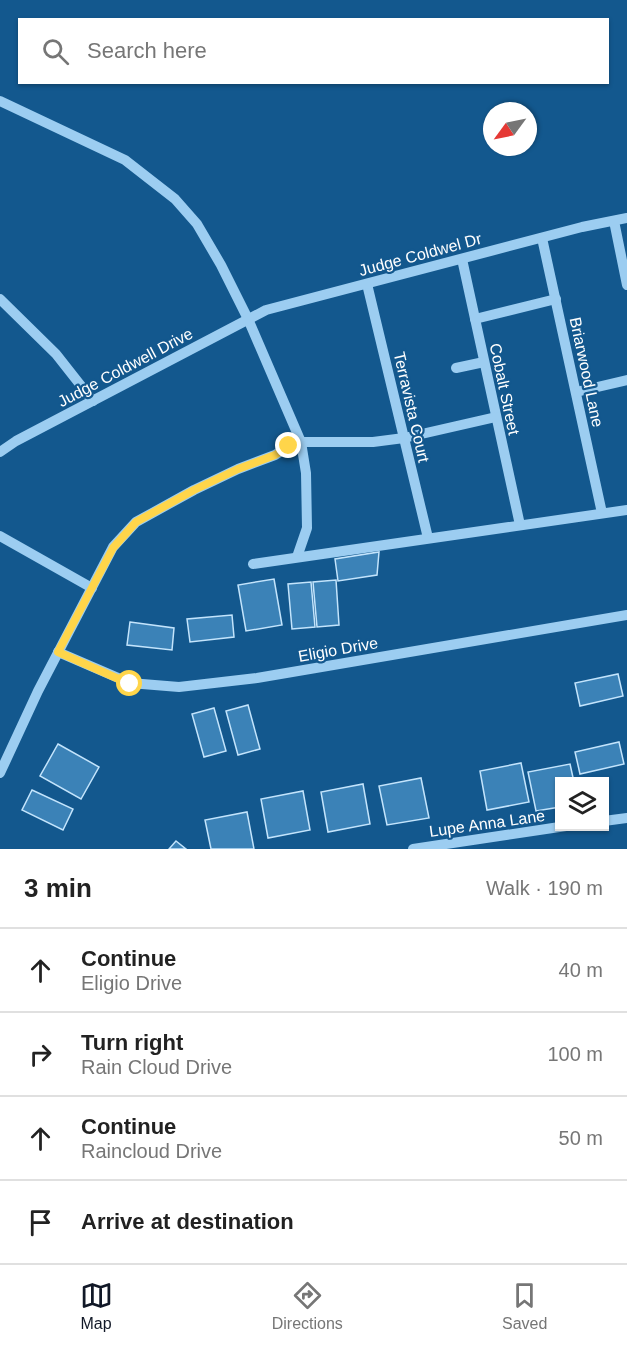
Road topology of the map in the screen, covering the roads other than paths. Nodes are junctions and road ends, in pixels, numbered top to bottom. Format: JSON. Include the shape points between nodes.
{"nodes":[{"id":1,"x":0,"y":101,"type":"edge"},
{"id":2,"x":627,"y":218,"type":"edge"},
{"id":3,"x":614,"y":221,"type":"junction"},
{"id":4,"x":542,"y":238,"type":"junction"},
{"id":5,"x":462,"y":259,"type":"junction"},
{"id":6,"x":367,"y":284,"type":"junction"},
{"id":7,"x":627,"y":285,"type":"edge"},
{"id":8,"x":0,"y":299,"type":"edge"},
{"id":9,"x":556,"y":300,"type":"junction"},
{"id":10,"x":266,"y":310,"type":"joint"},
{"id":11,"x":248,"y":319,"type":"junction"},
{"id":12,"x":475,"y":319,"type":"junction"},
{"id":13,"x":484,"y":362,"type":"junction"},
{"id":14,"x":456,"y":368,"type":"dead end"},
{"id":15,"x":627,"y":380,"type":"edge"},
{"id":16,"x":576,"y":392,"type":"junction"},
{"id":17,"x":93,"y":401,"type":"junction"},
{"id":18,"x":496,"y":417,"type":"junction"},
{"id":19,"x":404,"y":438,"type":"junction"},
{"id":20,"x":301,"y":442,"type":"junction"},
{"id":21,"x":0,"y":452,"type":"edge"},
{"id":22,"x":627,"y":510,"type":"edge"},
{"id":23,"x":602,"y":513,"type":"junction"},
{"id":24,"x":520,"y":525,"type":"junction"},
{"id":25,"x":0,"y":536,"type":"edge"},
{"id":26,"x":428,"y":538,"type":"junction"},
{"id":27,"x":297,"y":557,"type":"junction"},
{"id":28,"x":253,"y":564,"type":"dead end"},
{"id":29,"x":92,"y":588,"type":"junction"},
{"id":30,"x":627,"y":615,"type":"edge"},
{"id":31,"x":58,"y":652,"type":"junction"},
{"id":32,"x":0,"y":773,"type":"edge"},
{"id":33,"x":627,"y":818,"type":"edge"},
{"id":34,"x":609,"y":820,"type":"edge"},
{"id":35,"x":555,"y":828,"type":"edge"},
{"id":36,"x":414,"y":849,"type":"edge"}],
"edges":[{"from":1,"to":11,"type":"street","via":[[125,160],[175,199],[197,224]]},
{"from":2,"to":3,"type":"street","name":"Judge Coldwel Dr"},
{"from":3,"to":4,"type":"street","name":"Judge Coldwel Dr"},
{"from":3,"to":7,"type":"street"},
{"from":4,"to":5,"type":"street","name":"Judge Coldwel Dr"},
{"from":4,"to":9,"type":"street","name":"Briarwood Lane"},
{"from":5,"to":6,"type":"street","name":"Judge Coldwel Dr"},
{"from":5,"to":12,"type":"street","name":"Cobalt Street"},
{"from":6,"to":10,"type":"street","name":"Judge Coldwel Dr"},
{"from":6,"to":19,"type":"street","name":"Terravista Court"},
{"from":8,"to":17,"type":"street","via":[[56,354]]},
{"from":9,"to":12,"type":"street"},
{"from":9,"to":16,"type":"street","name":"Briarwood Lane"},
{"from":10,"to":11,"type":"street","name":"Judge Coldwell Drive"},
{"from":11,"to":17,"type":"street","name":"Judge Coldwell Drive"},
{"from":11,"to":20,"type":"street"},
{"from":12,"to":13,"type":"street","name":"Cobalt Street"},
{"from":13,"to":14,"type":"street"},
{"from":13,"to":18,"type":"street","name":"Cobalt Street"},
{"from":15,"to":16,"type":"street"},
{"from":16,"to":23,"type":"street","name":"Briarwood Lane"},
{"from":17,"to":21,"type":"street","name":"Judge Coldwell Drive"},
{"from":18,"to":19,"type":"street"},
{"from":18,"to":24,"type":"street","name":"Cobalt Street"},
{"from":19,"to":20,"type":"street"},
{"from":19,"to":26,"type":"street","name":"Terravista Court"},
{"from":20,"to":27,"type":"street","via":[[307,528]]},
{"from":20,"to":29,"type":"street","via":[[194,490],[136,522],[113,548]]},
{"from":22,"to":23,"type":"street"},
{"from":23,"to":24,"type":"street"},
{"from":24,"to":26,"type":"street"},
{"from":25,"to":29,"type":"street"},
{"from":26,"to":27,"type":"street"},
{"from":27,"to":28,"type":"street"},
{"from":29,"to":31,"type":"street"},
{"from":30,"to":31,"type":"street","name":"Eligio Drive","via":[[257,678],[179,687],[130,684]]},
{"from":31,"to":32,"type":"street"},
{"from":33,"to":34,"type":"street"},
{"from":35,"to":36,"type":"street","name":"Lupe Anna Lane"}]}
